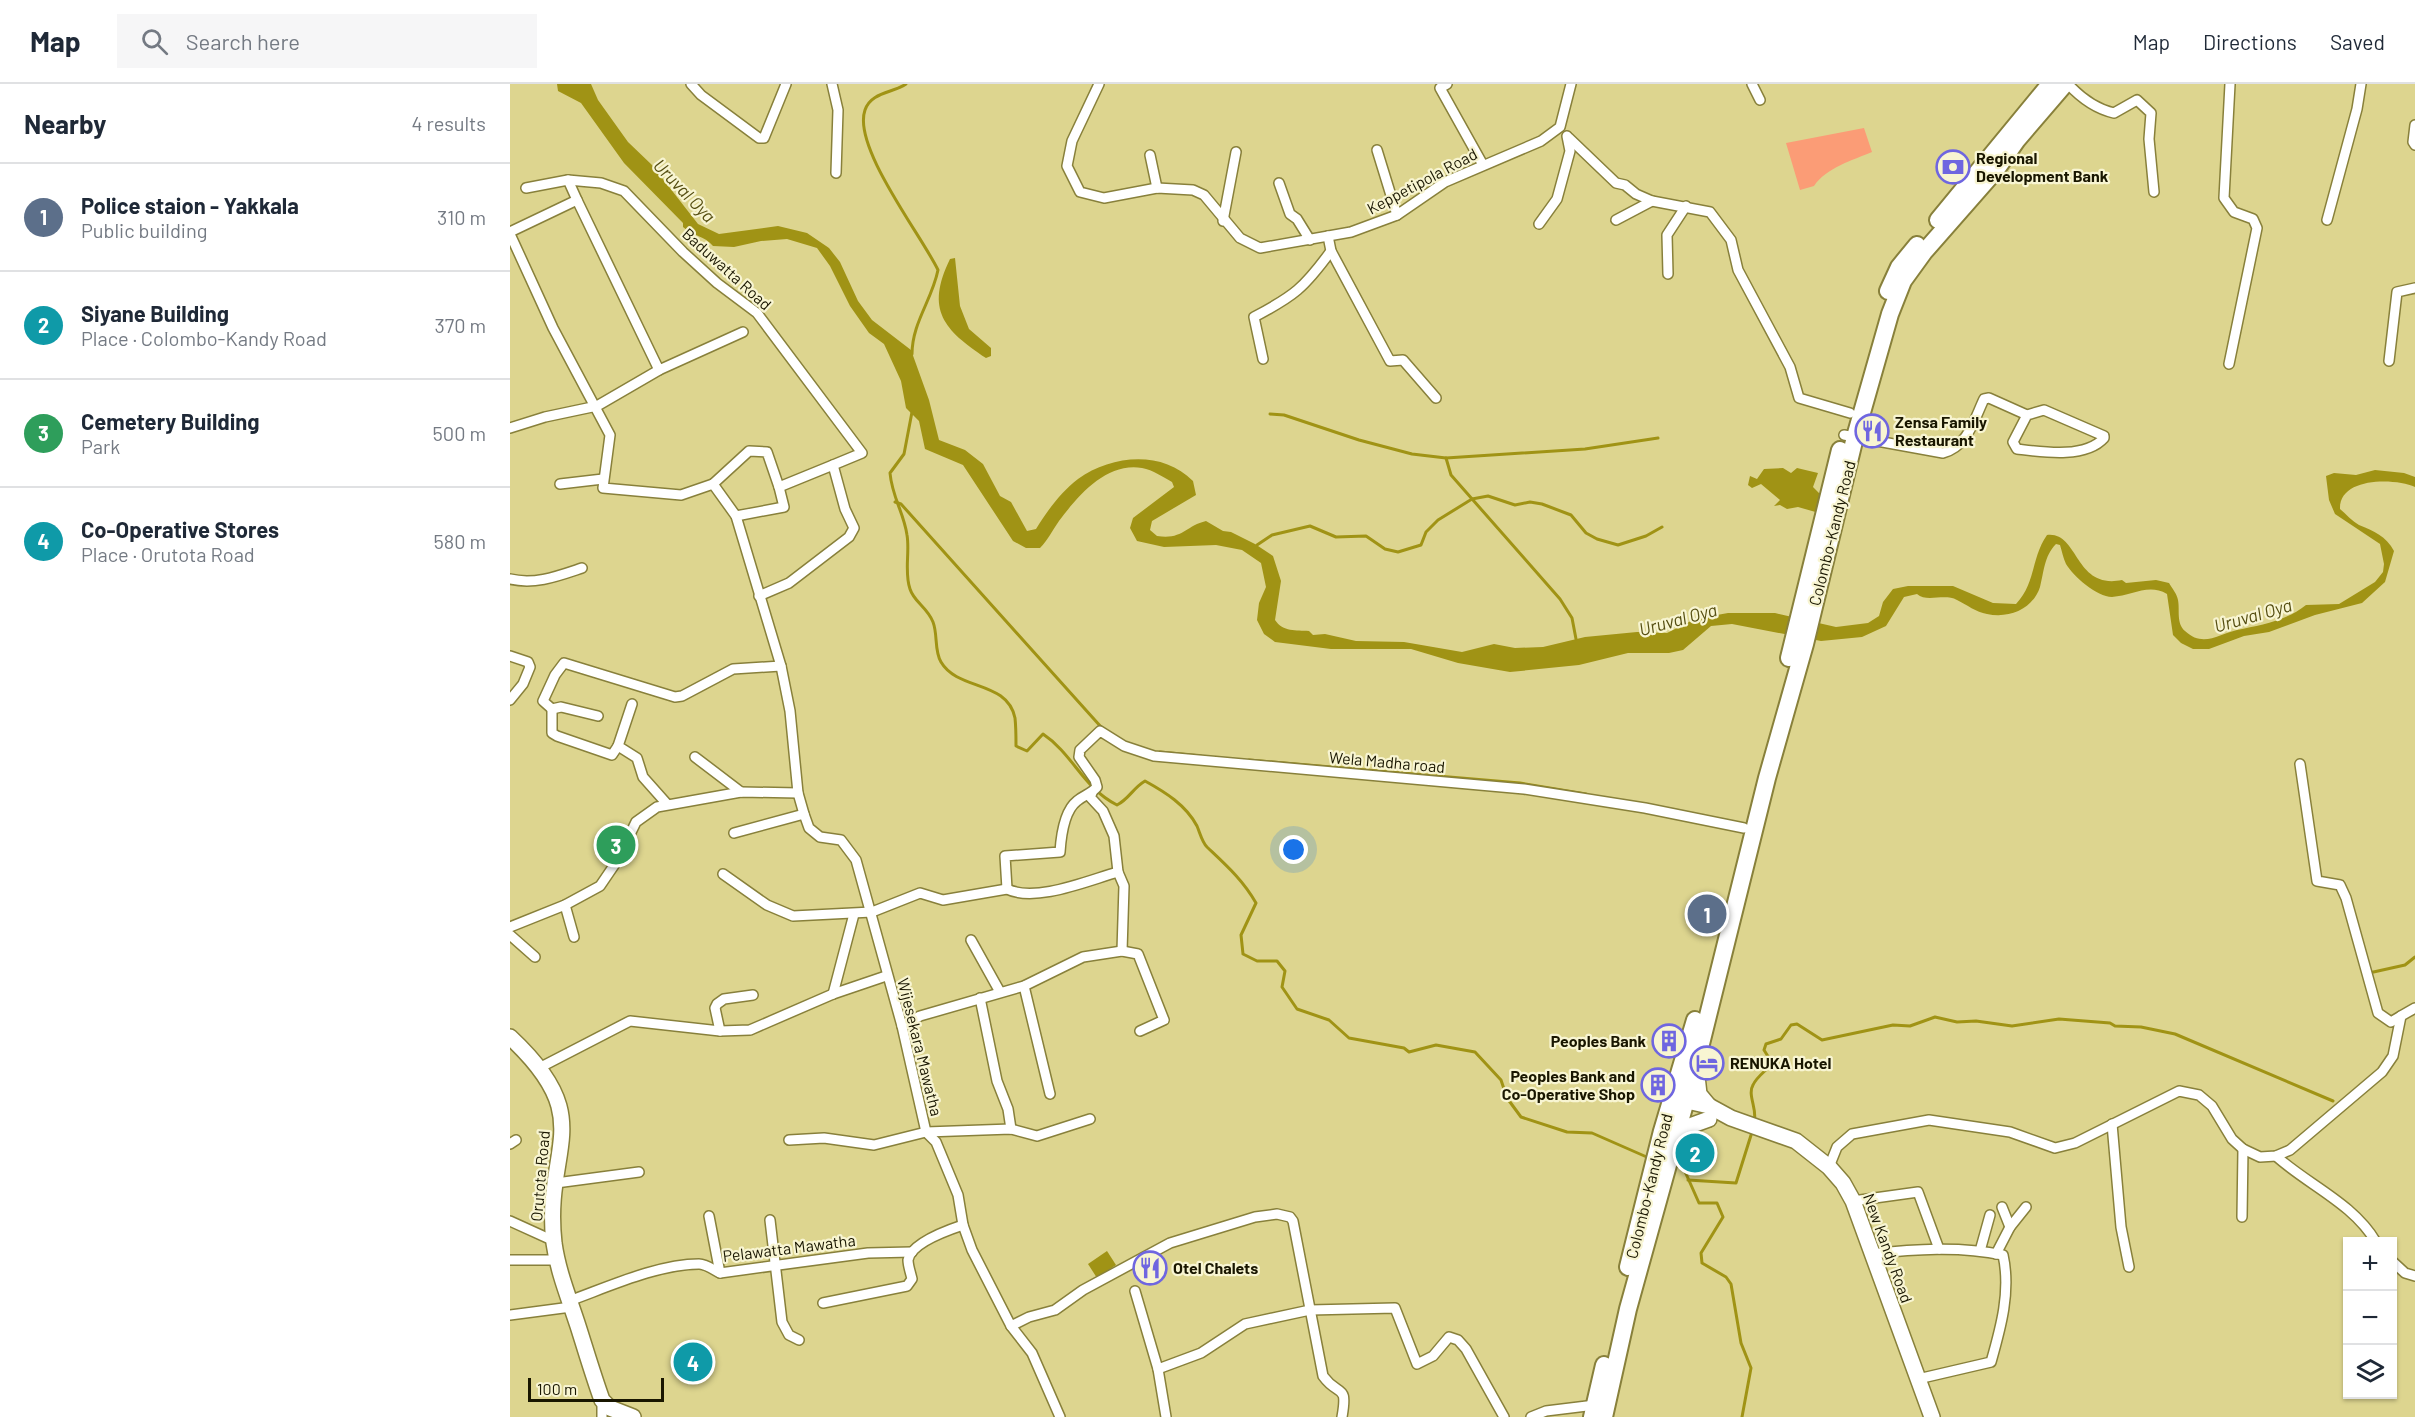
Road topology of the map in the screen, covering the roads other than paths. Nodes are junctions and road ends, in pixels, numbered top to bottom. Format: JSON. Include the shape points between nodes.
{"nodes":[{"id":1,"x":692,"y":84,"type":"edge"},
{"id":2,"x":786,"y":84,"type":"edge"},
{"id":3,"x":832,"y":84,"type":"edge"},
{"id":4,"x":1099,"y":84,"type":"edge"},
{"id":5,"x":1447,"y":84,"type":"edge"},
{"id":6,"x":1571,"y":84,"type":"edge"},
{"id":7,"x":1752,"y":84,"type":"edge"},
{"id":8,"x":2050,"y":84,"type":"edge"},
{"id":9,"x":2067,"y":84,"type":"edge"},
{"id":10,"x":2230,"y":84,"type":"edge"},
{"id":11,"x":2361,"y":84,"type":"edge"},
{"id":12,"x":1760,"y":100,"type":"dead end"},
{"id":13,"x":2415,"y":125,"type":"edge"},
{"id":14,"x":1560,"y":127,"type":"junction"},
{"id":15,"x":1569,"y":138,"type":"junction"},
{"id":16,"x":2415,"y":145,"type":"edge"},
{"id":17,"x":1377,"y":150,"type":"dead end"},
{"id":18,"x":1236,"y":152,"type":"dead end"},
{"id":19,"x":1150,"y":155,"type":"dead end"},
{"id":20,"x":1483,"y":165,"type":"junction"},
{"id":21,"x":1991,"y":166,"type":"junction"},
{"id":22,"x":836,"y":172,"type":"dead end"},
{"id":23,"x":568,"y":180,"type":"junction"},
{"id":24,"x":1279,"y":183,"type":"dead end"},
{"id":25,"x":526,"y":188,"type":"dead end"},
{"id":26,"x":1157,"y":188,"type":"junction"},
{"id":27,"x":2154,"y":192,"type":"dead end"},
{"id":28,"x":577,"y":200,"type":"junction"},
{"id":29,"x":1652,"y":201,"type":"junction"},
{"id":30,"x":1686,"y":206,"type":"junction"},
{"id":31,"x":1397,"y":214,"type":"junction"},
{"id":32,"x":1616,"y":220,"type":"dead end"},
{"id":33,"x":2327,"y":220,"type":"dead end"},
{"id":34,"x":1224,"y":221,"type":"junction"},
{"id":35,"x":1539,"y":224,"type":"dead end"},
{"id":36,"x":510,"y":233,"type":"edge"},
{"id":37,"x":1328,"y":236,"type":"junction"},
{"id":38,"x":1310,"y":240,"type":"junction"},
{"id":39,"x":1331,"y":251,"type":"junction"},
{"id":40,"x":1668,"y":274,"type":"dead end"},
{"id":41,"x":2415,"y":288,"type":"edge"},
{"id":42,"x":743,"y":332,"type":"dead end"},
{"id":43,"x":1263,"y":359,"type":"dead end"},
{"id":44,"x":2390,"y":361,"type":"dead end"},
{"id":45,"x":2229,"y":364,"type":"dead end"},
{"id":46,"x":659,"y":370,"type":"junction"},
{"id":47,"x":1436,"y":398,"type":"dead end"},
{"id":48,"x":595,"y":404,"type":"junction"},
{"id":49,"x":1850,"y":413,"type":"junction"},
{"id":50,"x":2027,"y":415,"type":"junction"},
{"id":51,"x":510,"y":428,"type":"edge"},
{"id":52,"x":1850,"y":436,"type":"junction"},
{"id":53,"x":833,"y":465,"type":"junction"},
{"id":54,"x":603,"y":479,"type":"junction"},
{"id":55,"x":560,"y":484,"type":"dead end"},
{"id":56,"x":713,"y":484,"type":"junction"},
{"id":57,"x":779,"y":487,"type":"junction"},
{"id":58,"x":736,"y":516,"type":"junction"},
{"id":59,"x":582,"y":568,"type":"dead end"},
{"id":60,"x":510,"y":579,"type":"edge"},
{"id":61,"x":759,"y":596,"type":"junction"},
{"id":62,"x":510,"y":656,"type":"edge"},
{"id":63,"x":781,"y":666,"type":"junction"},
{"id":64,"x":510,"y":700,"type":"edge"},
{"id":65,"x":632,"y":704,"type":"dead end"},
{"id":66,"x":552,"y":709,"type":"junction"},
{"id":67,"x":598,"y":716,"type":"dead end"},
{"id":68,"x":618,"y":746,"type":"junction"},
{"id":69,"x":695,"y":757,"type":"dead end"},
{"id":70,"x":2300,"y":764,"type":"dead end"},
{"id":71,"x":1762,"y":777,"type":"junction"},
{"id":72,"x":1095,"y":790,"type":"junction"},
{"id":73,"x":741,"y":792,"type":"junction"},
{"id":74,"x":798,"y":794,"type":"junction"},
{"id":75,"x":667,"y":804,"type":"junction"},
{"id":76,"x":804,"y":814,"type":"junction"},
{"id":77,"x":1744,"y":828,"type":"junction"},
{"id":78,"x":734,"y":832,"type":"dead end"},
{"id":79,"x":1118,"y":872,"type":"junction"},
{"id":80,"x":723,"y":874,"type":"dead end"},
{"id":81,"x":1007,"y":889,"type":"junction"},
{"id":82,"x":565,"y":904,"type":"junction"},
{"id":83,"x":872,"y":912,"type":"junction"},
{"id":84,"x":854,"y":914,"type":"junction"},
{"id":85,"x":510,"y":927,"type":"edge"},
{"id":86,"x":510,"y":934,"type":"edge"},
{"id":87,"x":574,"y":937,"type":"dead end"},
{"id":88,"x":971,"y":940,"type":"dead end"},
{"id":89,"x":1122,"y":951,"type":"junction"},
{"id":90,"x":535,"y":957,"type":"dead end"},
{"id":91,"x":886,"y":976,"type":"junction"},
{"id":92,"x":1024,"y":986,"type":"junction"},
{"id":93,"x":1000,"y":992,"type":"junction"},
{"id":94,"x":833,"y":994,"type":"junction"},
{"id":95,"x":753,"y":995,"type":"dead end"},
{"id":96,"x":980,"y":998,"type":"junction"},
{"id":97,"x":2415,"y":1008,"type":"edge"},
{"id":98,"x":2402,"y":1016,"type":"junction"},
{"id":99,"x":902,"y":1026,"type":"junction"},
{"id":100,"x":720,"y":1031,"type":"junction"},
{"id":101,"x":1140,"y":1031,"type":"dead end"},
{"id":102,"x":510,"y":1037,"type":"edge"},
{"id":103,"x":1695,"y":1064,"type":"junction"},
{"id":104,"x":539,"y":1068,"type":"junction"},
{"id":105,"x":1050,"y":1094,"type":"dead end"},
{"id":106,"x":1677,"y":1103,"type":"junction"},
{"id":107,"x":1709,"y":1113,"type":"junction"},
{"id":108,"x":1090,"y":1119,"type":"dead end"},
{"id":109,"x":2112,"y":1124,"type":"junction"},
{"id":110,"x":1011,"y":1129,"type":"junction"},
{"id":111,"x":926,"y":1132,"type":"junction"},
{"id":112,"x":1670,"y":1138,"type":"junction"},
{"id":113,"x":789,"y":1140,"type":"dead end"},
{"id":114,"x":2243,"y":1149,"type":"junction"},
{"id":115,"x":2276,"y":1156,"type":"junction"},
{"id":116,"x":1829,"y":1167,"type":"junction"},
{"id":117,"x":639,"y":1172,"type":"dead end"},
{"id":118,"x":556,"y":1183,"type":"junction"},
{"id":119,"x":1853,"y":1201,"type":"junction"},
{"id":120,"x":2002,"y":1207,"type":"dead end"},
{"id":121,"x":2026,"y":1207,"type":"dead end"},
{"id":122,"x":1990,"y":1215,"type":"dead end"},
{"id":123,"x":709,"y":1216,"type":"dead end"},
{"id":124,"x":2242,"y":1217,"type":"dead end"},
{"id":125,"x":770,"y":1220,"type":"dead end"},
{"id":126,"x":510,"y":1221,"type":"edge"},
{"id":127,"x":963,"y":1225,"type":"junction"},
{"id":128,"x":2010,"y":1227,"type":"junction"},
{"id":129,"x":2373,"y":1237,"type":"edge"},
{"id":130,"x":554,"y":1241,"type":"junction"},
{"id":131,"x":1939,"y":1249,"type":"junction"},
{"id":132,"x":1980,"y":1251,"type":"junction"},
{"id":133,"x":912,"y":1252,"type":"junction"},
{"id":134,"x":1871,"y":1254,"type":"junction"},
{"id":135,"x":1996,"y":1254,"type":"junction"},
{"id":136,"x":510,"y":1260,"type":"edge"},
{"id":137,"x":557,"y":1260,"type":"junction"},
{"id":138,"x":775,"y":1265,"type":"junction"},
{"id":139,"x":2397,"y":1266,"type":"edge"},
{"id":140,"x":2129,"y":1267,"type":"dead end"},
{"id":141,"x":720,"y":1273,"type":"junction"},
{"id":142,"x":2415,"y":1276,"type":"edge"},
{"id":143,"x":1135,"y":1291,"type":"dead end"},
{"id":144,"x":823,"y":1303,"type":"dead end"},
{"id":145,"x":570,"y":1304,"type":"junction"},
{"id":146,"x":1310,"y":1310,"type":"junction"},
{"id":147,"x":510,"y":1315,"type":"edge"},
{"id":148,"x":1011,"y":1326,"type":"junction"},
{"id":149,"x":799,"y":1340,"type":"dead end"},
{"id":150,"x":1158,"y":1369,"type":"junction"},
{"id":151,"x":1918,"y":1378,"type":"junction"},
{"id":152,"x":602,"y":1400,"type":"junction"},
{"id":153,"x":1597,"y":1413,"type":"edge"},
{"id":154,"x":602,"y":1417,"type":"edge"},
{"id":155,"x":633,"y":1417,"type":"edge"},
{"id":156,"x":1060,"y":1417,"type":"edge"},
{"id":157,"x":1166,"y":1417,"type":"edge"},
{"id":158,"x":1342,"y":1417,"type":"edge"},
{"id":159,"x":1504,"y":1417,"type":"edge"},
{"id":160,"x":1531,"y":1417,"type":"edge"},
{"id":161,"x":1932,"y":1417,"type":"edge"}],
"edges":[{"from":1,"to":2,"type":"street","via":[[701,95],[764,138]]},
{"from":3,"to":22,"type":"street","via":[[838,110]]},
{"from":4,"to":26,"type":"street","name":"Keppetipola Road","via":[[1072,141],[1067,166],[1080,192],[1104,198]]},
{"from":5,"to":20,"type":"street","via":[[1440,88]]},
{"from":6,"to":14,"type":"street"},
{"from":7,"to":12,"type":"street"},
{"from":8,"to":21,"type":"highway","name":"Colombo-Kandy Road","via":[[2010,130]]},
{"from":9,"to":21,"type":"highway","name":"Colombo-Kandy Road"},
{"from":9,"to":27,"type":"street","via":[[2103,111],[2114,113],[2137,100],[2151,113]]},
{"from":10,"to":45,"type":"street","via":[[2224,198],[2234,212],[2253,219],[2257,228]]},
{"from":11,"to":33,"type":"street"},
{"from":13,"to":16,"type":"street"},
{"from":14,"to":15,"type":"street"},
{"from":14,"to":20,"type":"street","name":"Keppetipola Road","via":[[1541,141]]},
{"from":15,"to":29,"type":"street","via":[[1616,183]]},
{"from":15,"to":35,"type":"street","via":[[1557,199]]},
{"from":17,"to":31,"type":"street"},
{"from":18,"to":34,"type":"street"},
{"from":19,"to":26,"type":"street"},
{"from":20,"to":31,"type":"street","name":"Keppetipola Road","via":[[1445,182]]},
{"from":21,"to":49,"type":"highway","name":"Colombo-Kandy Road","via":[[1899,267],[1880,310]]},
{"from":21,"to":52,"type":"highway","name":"Colombo-Kandy Road","via":[[1904,282]]},
{"from":23,"to":25,"type":"street","name":"Baduwatta Road"},
{"from":23,"to":28,"type":"street"},
{"from":23,"to":53,"type":"street","name":"Baduwatta Road","via":[[602,183],[624,191],[700,268],[757,314],[862,453]]},
{"from":24,"to":38,"type":"street","via":[[1290,214],[1298,219]]},
{"from":26,"to":34,"type":"street","name":"Keppetipola Road","via":[[1193,190],[1204,195]]},
{"from":28,"to":36,"type":"street"},
{"from":28,"to":46,"type":"street"},
{"from":29,"to":30,"type":"street"},
{"from":29,"to":32,"type":"street"},
{"from":30,"to":40,"type":"street","via":[[1667,235]]},
{"from":30,"to":49,"type":"street","via":[[1710,213],[1731,240],[1738,270],[1790,367],[1799,398]]},
{"from":31,"to":37,"type":"street","name":"Keppetipola Road","via":[[1351,232]]},
{"from":34,"to":38,"type":"street","name":"Keppetipola Road","via":[[1240,238],[1260,248]]},
{"from":36,"to":48,"type":"street"},
{"from":37,"to":38,"type":"street","name":"Keppetipola Road"},
{"from":37,"to":39,"type":"street"},
{"from":39,"to":43,"type":"street","via":[[1307,284],[1283,302],[1254,316]]},
{"from":39,"to":47,"type":"street","via":[[1390,361],[1403,360]]},
{"from":41,"to":44,"type":"street","via":[[2397,292]]},
{"from":42,"to":46,"type":"street"},
{"from":46,"to":48,"type":"street"},
{"from":48,"to":51,"type":"street"},
{"from":48,"to":54,"type":"street","via":[[610,435]]},
{"from":49,"to":52,"type":"highway","name":"Colombo-Kandy Road"},
{"from":50,"to":50,"type":"street","via":[[2044,410],[2104,438],[2099,444],[2065,451],[2017,449],[2013,442]]},
{"from":50,"to":52,"type":"street","via":[[1984,399],[1965,439],[1955,450],[1943,453]]},
{"from":52,"to":71,"type":"highway","name":"Colombo-Kandy Road"},
{"from":53,"to":57,"type":"street"},
{"from":53,"to":61,"type":"street","via":[[854,528],[849,537],[789,582]]},
{"from":54,"to":55,"type":"street"},
{"from":54,"to":56,"type":"street","via":[[603,488],[681,495]]},
{"from":56,"to":57,"type":"street","via":[[749,451],[767,452]]},
{"from":56,"to":58,"type":"street","name":"Wijesekara Mawatha"},
{"from":57,"to":58,"type":"street","via":[[784,507]]},
{"from":58,"to":61,"type":"street","name":"Wijesekara Mawatha"},
{"from":59,"to":60,"type":"street","via":[[548,580]]},
{"from":61,"to":63,"type":"street","name":"Wijesekara Mawatha"},
{"from":62,"to":64,"type":"street","via":[[528,662],[530,668]]},
{"from":63,"to":66,"type":"street","via":[[733,669],[675,698],[564,663],[543,701]]},
{"from":63,"to":74,"type":"street","name":"Wijesekara Mawatha"},
{"from":65,"to":68,"type":"street"},
{"from":66,"to":67,"type":"street","via":[[561,707]]},
{"from":66,"to":68,"type":"street","via":[[552,733],[557,736],[612,755]]},
{"from":68,"to":75,"type":"street","via":[[637,758],[643,777]]},
{"from":69,"to":73,"type":"street"},
{"from":70,"to":98,"type":"street","via":[[2317,881],[2340,885],[2378,1013],[2391,1022]]},
{"from":71,"to":77,"type":"highway","name":"Colombo-Kandy Road"},
{"from":71,"to":103,"type":"highway","name":"Colombo-Kandy Road"},
{"from":72,"to":77,"type":"street","name":"Wela Madha road","via":[[1095,780],[1079,757],[1080,750],[1100,731],[1124,746],[1155,756],[1524,789]]},
{"from":72,"to":79,"type":"street","via":[[1090,798],[1103,811],[1114,836]]},
{"from":72,"to":81,"type":"street","via":[[1076,801],[1069,812],[1060,852],[1005,856]]},
{"from":73,"to":74,"type":"street"},
{"from":73,"to":75,"type":"street"},
{"from":74,"to":76,"type":"street","name":"Wijesekara Mawatha"},
{"from":75,"to":82,"type":"street","via":[[636,822],[600,886]]},
{"from":76,"to":78,"type":"street"},
{"from":76,"to":83,"type":"street","name":"Wijesekara Mawatha","via":[[809,828],[820,837],[841,840],[856,860]]},
{"from":77,"to":106,"type":"highway","name":"Colombo-Kandy Road"},
{"from":79,"to":81,"type":"street","via":[[1049,892],[1016,893]]},
{"from":79,"to":89,"type":"street","via":[[1124,886]]},
{"from":80,"to":84,"type":"street","via":[[767,905],[792,916]]},
{"from":81,"to":83,"type":"street","via":[[943,900],[920,894]]},
{"from":82,"to":85,"type":"street"},
{"from":82,"to":87,"type":"street"},
{"from":83,"to":84,"type":"street"},
{"from":83,"to":91,"type":"street","name":"Wijesekara Mawatha"},
{"from":84,"to":94,"type":"street"},
{"from":86,"to":90,"type":"street"},
{"from":88,"to":93,"type":"street"},
{"from":89,"to":92,"type":"street","via":[[1083,957]]},
{"from":89,"to":101,"type":"street","via":[[1138,954],[1164,1020]]},
{"from":91,"to":94,"type":"street"},
{"from":91,"to":99,"type":"street","name":"Wijesekara Mawatha"},
{"from":92,"to":93,"type":"street"},
{"from":92,"to":105,"type":"street"},
{"from":93,"to":96,"type":"street"},
{"from":94,"to":100,"type":"street","via":[[750,1030]]},
{"from":95,"to":100,"type":"street","via":[[724,999],[717,1004]]},
{"from":96,"to":99,"type":"street","via":[[920,1016]]},
{"from":96,"to":110,"type":"street"},
{"from":97,"to":98,"type":"street"},
{"from":98,"to":115,"type":"street","via":[[2393,1056],[2382,1072],[2290,1150]]},
{"from":99,"to":111,"type":"street","name":"Wijesekara Mawatha"},
{"from":100,"to":104,"type":"street","via":[[630,1021]]},
{"from":102,"to":104,"type":"main road","name":"Orutota Road"},
{"from":103,"to":106,"type":"highway","name":"Colombo-Kandy Road"},
{"from":103,"to":107,"type":"main road","via":[[1699,1094]]},
{"from":104,"to":118,"type":"main road","name":"Orutota Road","via":[[551,1084],[562,1115]]},
{"from":106,"to":107,"type":"main road","name":"New Kandy Road"},
{"from":106,"to":112,"type":"highway","name":"Colombo-Kandy Road"},
{"from":107,"to":112,"type":"main road"},
{"from":107,"to":116,"type":"main road","name":"New Kandy Road","via":[[1796,1141]]},
{"from":108,"to":110,"type":"street","via":[[1037,1136]]},
{"from":109,"to":114,"type":"street","via":[[2179,1090],[2199,1095],[2212,1106],[2232,1139]]},
{"from":109,"to":116,"type":"street","via":[[2075,1143],[2055,1148],[2010,1132],[1929,1120],[1906,1122],[1852,1134],[1837,1147]]},
{"from":109,"to":140,"type":"street","via":[[2121,1227]]},
{"from":110,"to":111,"type":"street"},
{"from":111,"to":113,"type":"street","via":[[874,1145],[824,1138]]},
{"from":111,"to":127,"type":"street","name":"Wijesekara Mawatha","via":[[936,1142],[958,1196]]},
{"from":112,"to":153,"type":"highway","name":"Colombo-Kandy Road"},
{"from":114,"to":115,"type":"street","via":[[2260,1157]]},
{"from":114,"to":124,"type":"street"},
{"from":115,"to":129,"type":"street","via":[[2338,1201]]},
{"from":116,"to":119,"type":"main road","name":"New Kandy Road"},
{"from":117,"to":118,"type":"street"},
{"from":118,"to":130,"type":"main road","name":"Orutota Road"},
{"from":119,"to":131,"type":"street","via":[[1918,1192]]},
{"from":119,"to":134,"type":"main road","name":"New Kandy Road"},
{"from":120,"to":128,"type":"street"},
{"from":121,"to":128,"type":"street"},
{"from":122,"to":132,"type":"street"},
{"from":123,"to":141,"type":"street"},
{"from":125,"to":138,"type":"street"},
{"from":126,"to":130,"type":"street"},
{"from":127,"to":133,"type":"street","via":[[930,1238]]},
{"from":127,"to":148,"type":"street","name":"Wijesekara Mawatha"},
{"from":128,"to":135,"type":"street"},
{"from":130,"to":137,"type":"main road","name":"Orutota Road"},
{"from":131,"to":132,"type":"street"},
{"from":131,"to":134,"type":"street"},
{"from":132,"to":135,"type":"street"},
{"from":133,"to":138,"type":"street","name":"Pelawatta Mawatha","via":[[868,1253]]},
{"from":133,"to":144,"type":"street","via":[[908,1260],[912,1279],[907,1287]]},
{"from":134,"to":151,"type":"main road","name":"New Kandy Road"},
{"from":135,"to":151,"type":"street","via":[[2003,1255],[2006,1269],[2003,1321],[1991,1362]]},
{"from":136,"to":137,"type":"street"},
{"from":137,"to":145,"type":"main road","name":"Orutota Road"},
{"from":138,"to":141,"type":"street","name":"Pelawatta Mawatha"},
{"from":138,"to":149,"type":"street","via":[[782,1322],[789,1335]]},
{"from":139,"to":142,"type":"street","via":[[2405,1274]]},
{"from":141,"to":145,"type":"street","name":"Pelawatta Mawatha","via":[[702,1264],[679,1267],[640,1276]]},
{"from":143,"to":150,"type":"street"},
{"from":145,"to":147,"type":"street","name":"Pelawatta Mawatha"},
{"from":145,"to":152,"type":"main road","name":"Orutota Road"},
{"from":146,"to":148,"type":"street","via":[[1293,1221],[1277,1214],[1170,1243],[1083,1290],[1055,1310]]},
{"from":146,"to":150,"type":"street","via":[[1245,1324],[1201,1353]]},
{"from":146,"to":158,"type":"street","via":[[1323,1376],[1345,1397]]},
{"from":146,"to":159,"type":"street","via":[[1395,1308],[1417,1364],[1433,1356],[1449,1337],[1458,1340]]},
{"from":148,"to":156,"type":"street","name":"Wijesekara Mawatha","via":[[1032,1353]]},
{"from":150,"to":157,"type":"street"},
{"from":151,"to":161,"type":"main road","name":"New Kandy Road"},
{"from":152,"to":154,"type":"street"},
{"from":152,"to":155,"type":"main road","via":[[610,1408]]},
{"from":153,"to":160,"type":"street","via":[[1546,1411]]}]}
